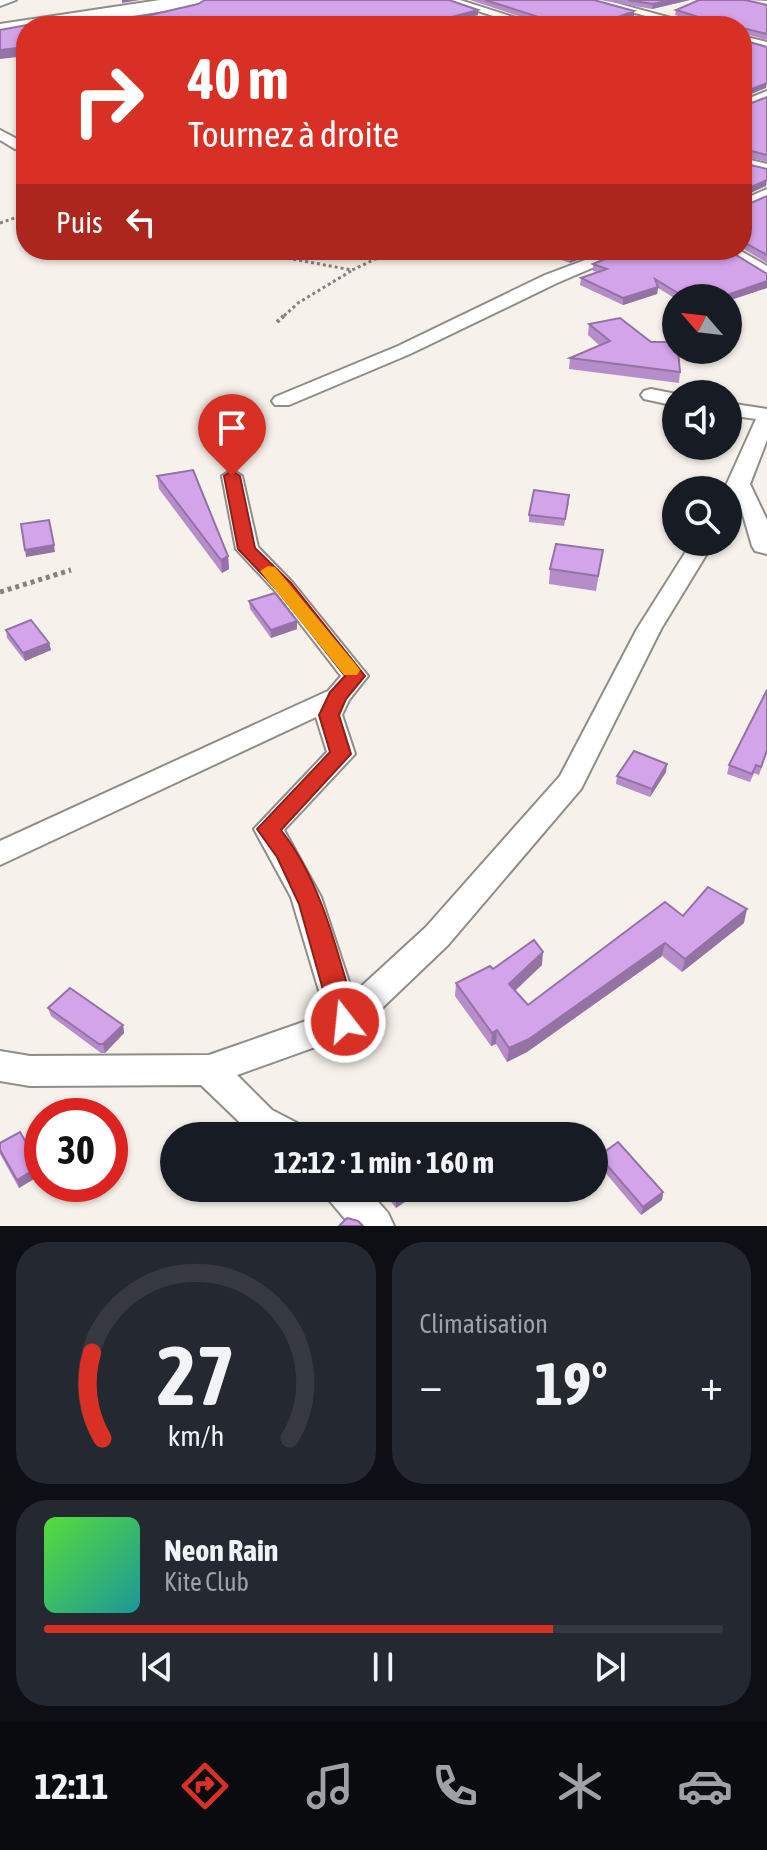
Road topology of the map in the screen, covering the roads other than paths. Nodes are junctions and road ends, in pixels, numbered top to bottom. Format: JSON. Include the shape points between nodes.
{"nodes":[{"id":1,"x":11,"y":0,"type":"edge"},
{"id":2,"x":198,"y":0,"type":"edge"},
{"id":3,"x":449,"y":0,"type":"edge"},
{"id":4,"x":593,"y":0,"type":"edge"},
{"id":5,"x":749,"y":0,"type":"edge"},
{"id":6,"x":170,"y":2,"type":"edge"},
{"id":7,"x":0,"y":3,"type":"edge"},
{"id":8,"x":767,"y":4,"type":"edge"},
{"id":9,"x":680,"y":8,"type":"edge"},
{"id":10,"x":85,"y":16,"type":"edge"},
{"id":11,"x":500,"y":16,"type":"edge"},
{"id":12,"x":657,"y":16,"type":"joint"},
{"id":13,"x":600,"y":260,"type":"edge"},
{"id":14,"x":745,"y":260,"type":"edge"},
{"id":15,"x":767,"y":273,"type":"edge"},
{"id":16,"x":651,"y":395,"type":"dead end"},
{"id":17,"x":662,"y":397,"type":"edge"},
{"id":18,"x":282,"y":401,"type":"dead end"},
{"id":19,"x":742,"y":412,"type":"edge"},
{"id":20,"x":767,"y":416,"type":"edge"},
{"id":21,"x":232,"y":476,"type":"dead end"},
{"id":22,"x":741,"y":476,"type":"edge"},
{"id":23,"x":742,"y":494,"type":"edge"},
{"id":24,"x":767,"y":547,"type":"edge"},
{"id":25,"x":694,"y":556,"type":"edge"},
{"id":26,"x":337,"y":697,"type":"junction"},
{"id":27,"x":0,"y":854,"type":"edge"},
{"id":28,"x":345,"y":1022,"type":"junction"},
{"id":29,"x":0,"y":1066,"type":"edge"},
{"id":30,"x":209,"y":1070,"type":"junction"},
{"id":31,"x":262,"y":1122,"type":"edge"},
{"id":32,"x":354,"y":1202,"type":"edge"},
{"id":33,"x":375,"y":1226,"type":"edge"}],
"edges":[{"from":1,"to":7,"type":"street"},
{"from":2,"to":6,"type":"highway"},
{"from":3,"to":11,"type":"street"},
{"from":4,"to":12,"type":"street"},
{"from":5,"to":8,"type":"street"},
{"from":6,"to":10,"type":"highway"},
{"from":9,"to":12,"type":"street"},
{"from":13,"to":18,"type":"street"},
{"from":14,"to":15,"type":"street"},
{"from":16,"to":17,"type":"street"},
{"from":19,"to":20,"type":"street"},
{"from":20,"to":22,"type":"street"},
{"from":21,"to":26,"type":"street","via":[[247,549],[355,676]]},
{"from":23,"to":24,"type":"street","via":[[749,496]]},
{"from":25,"to":28,"type":"street","via":[[649,629],[571,782],[437,936]]},
{"from":26,"to":27,"type":"street"},
{"from":26,"to":28,"type":"street","via":[[329,715],[341,754],[268,829],[310,904]]},
{"from":28,"to":30,"type":"street"},
{"from":29,"to":30,"type":"street","via":[[30,1071]]},
{"from":30,"to":31,"type":"street"},
{"from":32,"to":33,"type":"street"}]}
